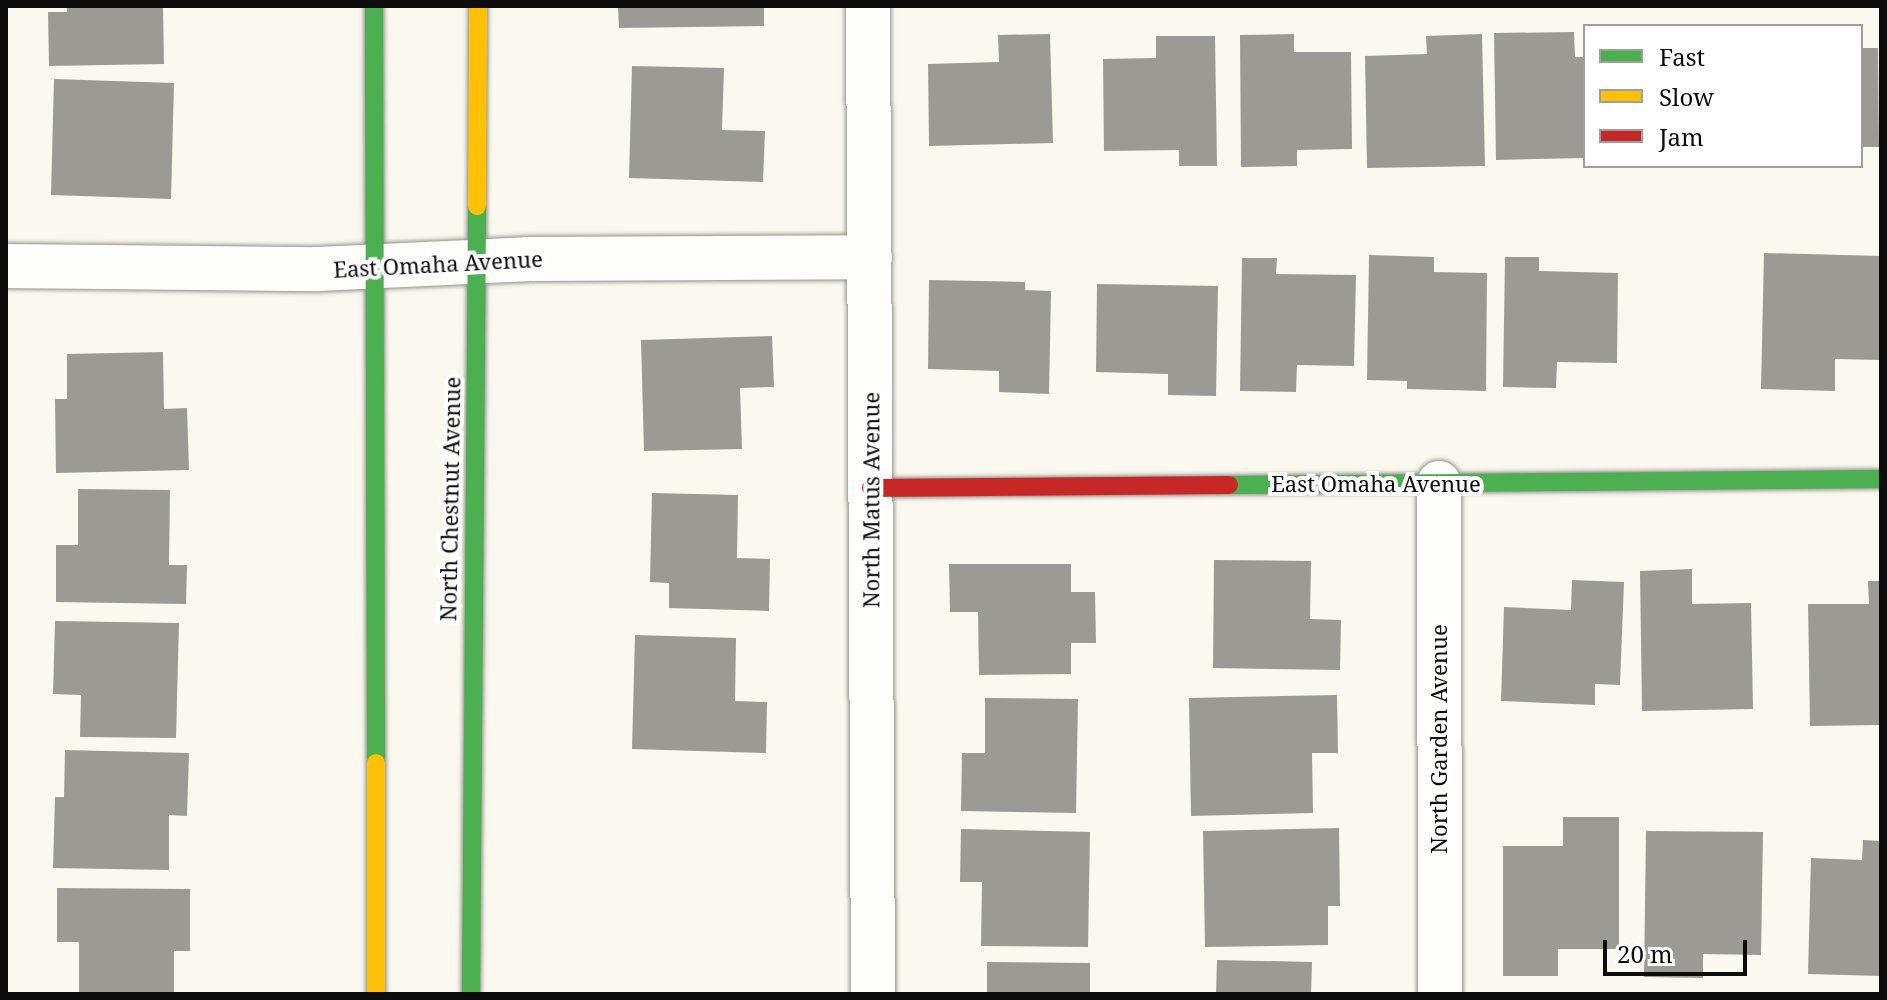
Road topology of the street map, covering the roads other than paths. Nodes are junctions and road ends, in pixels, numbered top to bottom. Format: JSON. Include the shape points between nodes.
{"nodes":[{"id":1,"x":374,"y":6,"type":"edge"},
{"id":2,"x":478,"y":6,"type":"edge"},
{"id":3,"x":868,"y":6,"type":"edge"},
{"id":4,"x":870,"y":257,"type":"junction"},
{"id":5,"x":479,"y":262,"type":"junction"},
{"id":6,"x":374,"y":265,"type":"junction"},
{"id":7,"x":6,"y":266,"type":"edge"},
{"id":8,"x":1881,"y":479,"type":"edge"},
{"id":9,"x":1439,"y":483,"type":"junction"},
{"id":10,"x":871,"y":488,"type":"junction"},
{"id":11,"x":376,"y":994,"type":"edge"},
{"id":12,"x":471,"y":994,"type":"edge"},
{"id":13,"x":873,"y":994,"type":"edge"},
{"id":14,"x":1440,"y":994,"type":"edge"}],
"edges":[{"from":1,"to":6,"type":"main road"},
{"from":2,"to":5,"type":"main road","name":"North Chestnut Avenue"},
{"from":3,"to":4,"type":"street","name":"North Matus Avenue"},
{"from":4,"to":5,"type":"street","name":"East Omaha Avenue"},
{"from":4,"to":10,"type":"street","name":"North Matus Avenue"},
{"from":5,"to":6,"type":"street","name":"East Omaha Avenue"},
{"from":5,"to":12,"type":"main road","name":"North Chestnut Avenue","via":[[470,676]]},
{"from":6,"to":7,"type":"street","name":"East Omaha Avenue"},
{"from":6,"to":11,"type":"main road"},
{"from":8,"to":9,"type":"main road","name":"East Omaha Avenue"},
{"from":9,"to":10,"type":"main road","name":"East Omaha Avenue"},
{"from":9,"to":14,"type":"street","name":"North Garden Avenue"},
{"from":10,"to":13,"type":"street","name":"North Matus Avenue"}]}
